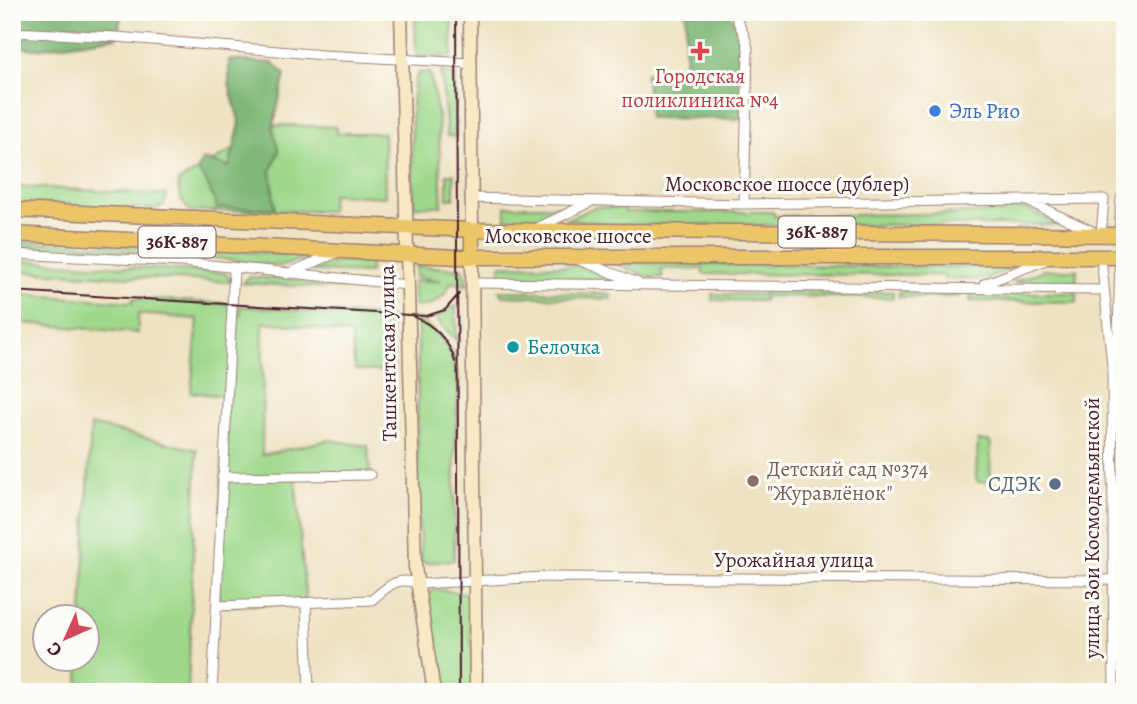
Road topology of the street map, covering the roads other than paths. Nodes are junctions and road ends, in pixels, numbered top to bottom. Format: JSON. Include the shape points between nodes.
{"nodes":[{"id":1,"x":401,"y":12,"type":"edge"},
{"id":2,"x":471,"y":12,"type":"edge"},
{"id":3,"x":734,"y":12,"type":"edge"},
{"id":4,"x":12,"y":32,"type":"edge"},
{"id":5,"x":401,"y":61,"type":"junction"},
{"id":6,"x":470,"y":64,"type":"junction"},
{"id":7,"x":471,"y":198,"type":"junction"},
{"id":8,"x":1123,"y":198,"type":"edge"},
{"id":9,"x":1104,"y":199,"type":"joint"},
{"id":10,"x":1027,"y":201,"type":"junction"},
{"id":11,"x":590,"y":203,"type":"junction"},
{"id":12,"x":744,"y":204,"type":"junction"},
{"id":13,"x":12,"y":210,"type":"edge"},
{"id":14,"x":406,"y":227,"type":"junction"},
{"id":15,"x":472,"y":230,"type":"junction"},
{"id":16,"x":532,"y":230,"type":"junction"},
{"id":17,"x":12,"y":234,"type":"edge"},
{"id":18,"x":1101,"y":235,"type":"junction"},
{"id":19,"x":1123,"y":235,"type":"edge"},
{"id":20,"x":342,"y":251,"type":"junction"},
{"id":21,"x":12,"y":254,"type":"edge"},
{"id":22,"x":407,"y":255,"type":"junction"},
{"id":23,"x":472,"y":257,"type":"junction"},
{"id":24,"x":572,"y":257,"type":"junction"},
{"id":25,"x":1053,"y":257,"type":"junction"},
{"id":26,"x":1101,"y":257,"type":"junction"},
{"id":27,"x":1122,"y":257,"type":"edge"},
{"id":28,"x":234,"y":269,"type":"junction"},
{"id":29,"x":286,"y":275,"type":"junction"},
{"id":30,"x":474,"y":283,"type":"junction"},
{"id":31,"x":408,"y":285,"type":"junction"},
{"id":32,"x":642,"y":285,"type":"junction"},
{"id":33,"x":979,"y":286,"type":"junction"},
{"id":34,"x":1122,"y":289,"type":"edge"},
{"id":35,"x":1104,"y":290,"type":"junction"},
{"id":36,"x":1112,"y":365,"type":"junction"},
{"id":37,"x":370,"y":475,"type":"dead end"},
{"id":38,"x":222,"y":477,"type":"junction"},
{"id":39,"x":475,"y":580,"type":"junction"},
{"id":40,"x":1113,"y":580,"type":"junction"},
{"id":41,"x":419,"y":584,"type":"junction"},
{"id":42,"x":306,"y":603,"type":"junction"},
{"id":43,"x":217,"y":606,"type":"junction"},
{"id":44,"x":212,"y":692,"type":"edge"},
{"id":45,"x":309,"y":692,"type":"edge"},
{"id":46,"x":433,"y":692,"type":"edge"},
{"id":47,"x":476,"y":692,"type":"edge"},
{"id":48,"x":1114,"y":692,"type":"edge"}],
"edges":[{"from":1,"to":5,"type":"main road","name":"Ташкентская улица"},
{"from":2,"to":6,"type":"main road"},
{"from":3,"to":12,"type":"street","via":[[748,49]]},
{"from":4,"to":5,"type":"street","via":[[127,37]]},
{"from":5,"to":6,"type":"street"},
{"from":5,"to":14,"type":"main road","name":"Ташкентская улица"},
{"from":6,"to":7,"type":"main road"},
{"from":7,"to":11,"type":"street","name":"Московское шоссе (дублер)"},
{"from":7,"to":15,"type":"main road"},
{"from":8,"to":19,"type":"street","name":"улица Зои Космодемьянской"},
{"from":9,"to":10,"type":"street","name":"Московское шоссе (дублер)"},
{"from":9,"to":18,"type":"street","name":"улица Зои Космодемьянской"},
{"from":10,"to":12,"type":"street","name":"Московское шоссе (дублер)"},
{"from":10,"to":18,"type":"street"},
{"from":11,"to":12,"type":"street","name":"Московское шоссе (дублер)"},
{"from":11,"to":16,"type":"street"},
{"from":13,"to":14,"type":"main road","name":"Московское шоссе","number":"36К-887"},
{"from":14,"to":15,"type":"main road","name":"Московское шоссе","number":"36К-887"},
{"from":14,"to":22,"type":"main road","name":"Ташкентская улица"},
{"from":15,"to":16,"type":"main road","name":"Московское шоссе","number":"36К-887"},
{"from":15,"to":23,"type":"main road"},
{"from":16,"to":18,"type":"main road","name":"Московское шоссе","number":"36К-887"},
{"from":17,"to":20,"type":"main road","name":"Московское шоссе","number":"36К-887"},
{"from":18,"to":19,"type":"main road","name":"Московское шоссе","number":"36К-887"},
{"from":18,"to":26,"type":"main road","name":"улица Зои Космодемьянской"},
{"from":19,"to":27,"type":"main road","name":"улица Зои Космодемьянской"},
{"from":20,"to":22,"type":"main road","name":"Московское шоссе","number":"36К-887"},
{"from":20,"to":29,"type":"street"},
{"from":21,"to":28,"type":"street"},
{"from":22,"to":23,"type":"main road","name":"Московское шоссе","number":"36К-887"},
{"from":22,"to":31,"type":"main road","name":"Ташкентская улица"},
{"from":23,"to":24,"type":"main road","name":"Московское шоссе","number":"36К-887"},
{"from":23,"to":30,"type":"main road"},
{"from":24,"to":25,"type":"main road","name":"Московское шоссе","number":"36К-887"},
{"from":24,"to":32,"type":"street"},
{"from":25,"to":26,"type":"main road","name":"Московское шоссе","number":"36К-887"},
{"from":25,"to":33,"type":"street"},
{"from":26,"to":27,"type":"main road","name":"Московское шоссе","number":"36К-887"},
{"from":26,"to":35,"type":"street","name":"улица Зои Космодемьянской"},
{"from":27,"to":34,"type":"street","name":"улица Зои Космодемьянской"},
{"from":28,"to":29,"type":"street"},
{"from":28,"to":38,"type":"street"},
{"from":29,"to":31,"type":"street"},
{"from":30,"to":32,"type":"street"},
{"from":30,"to":39,"type":"main road"},
{"from":31,"to":41,"type":"main road","name":"Ташкентская улица"},
{"from":32,"to":33,"type":"street"},
{"from":33,"to":35,"type":"street"},
{"from":34,"to":36,"type":"street","name":"улица Зои Космодемьянской"},
{"from":35,"to":36,"type":"street","name":"улица Зои Космодемьянской"},
{"from":36,"to":40,"type":"street","name":"улица Зои Космодемьянской"},
{"from":37,"to":38,"type":"street"},
{"from":38,"to":43,"type":"street"},
{"from":39,"to":40,"type":"street","name":"Урожайная улица"},
{"from":39,"to":41,"type":"street","name":"Урожайная улица"},
{"from":39,"to":47,"type":"main road"},
{"from":40,"to":48,"type":"street","name":"улица Зои Космодемьянской"},
{"from":41,"to":42,"type":"street","via":[[404,578],[391,582],[372,600]]},
{"from":41,"to":46,"type":"main road","name":"Ташкентская улица"},
{"from":42,"to":43,"type":"street"},
{"from":42,"to":45,"type":"street"},
{"from":43,"to":44,"type":"street"}]}
